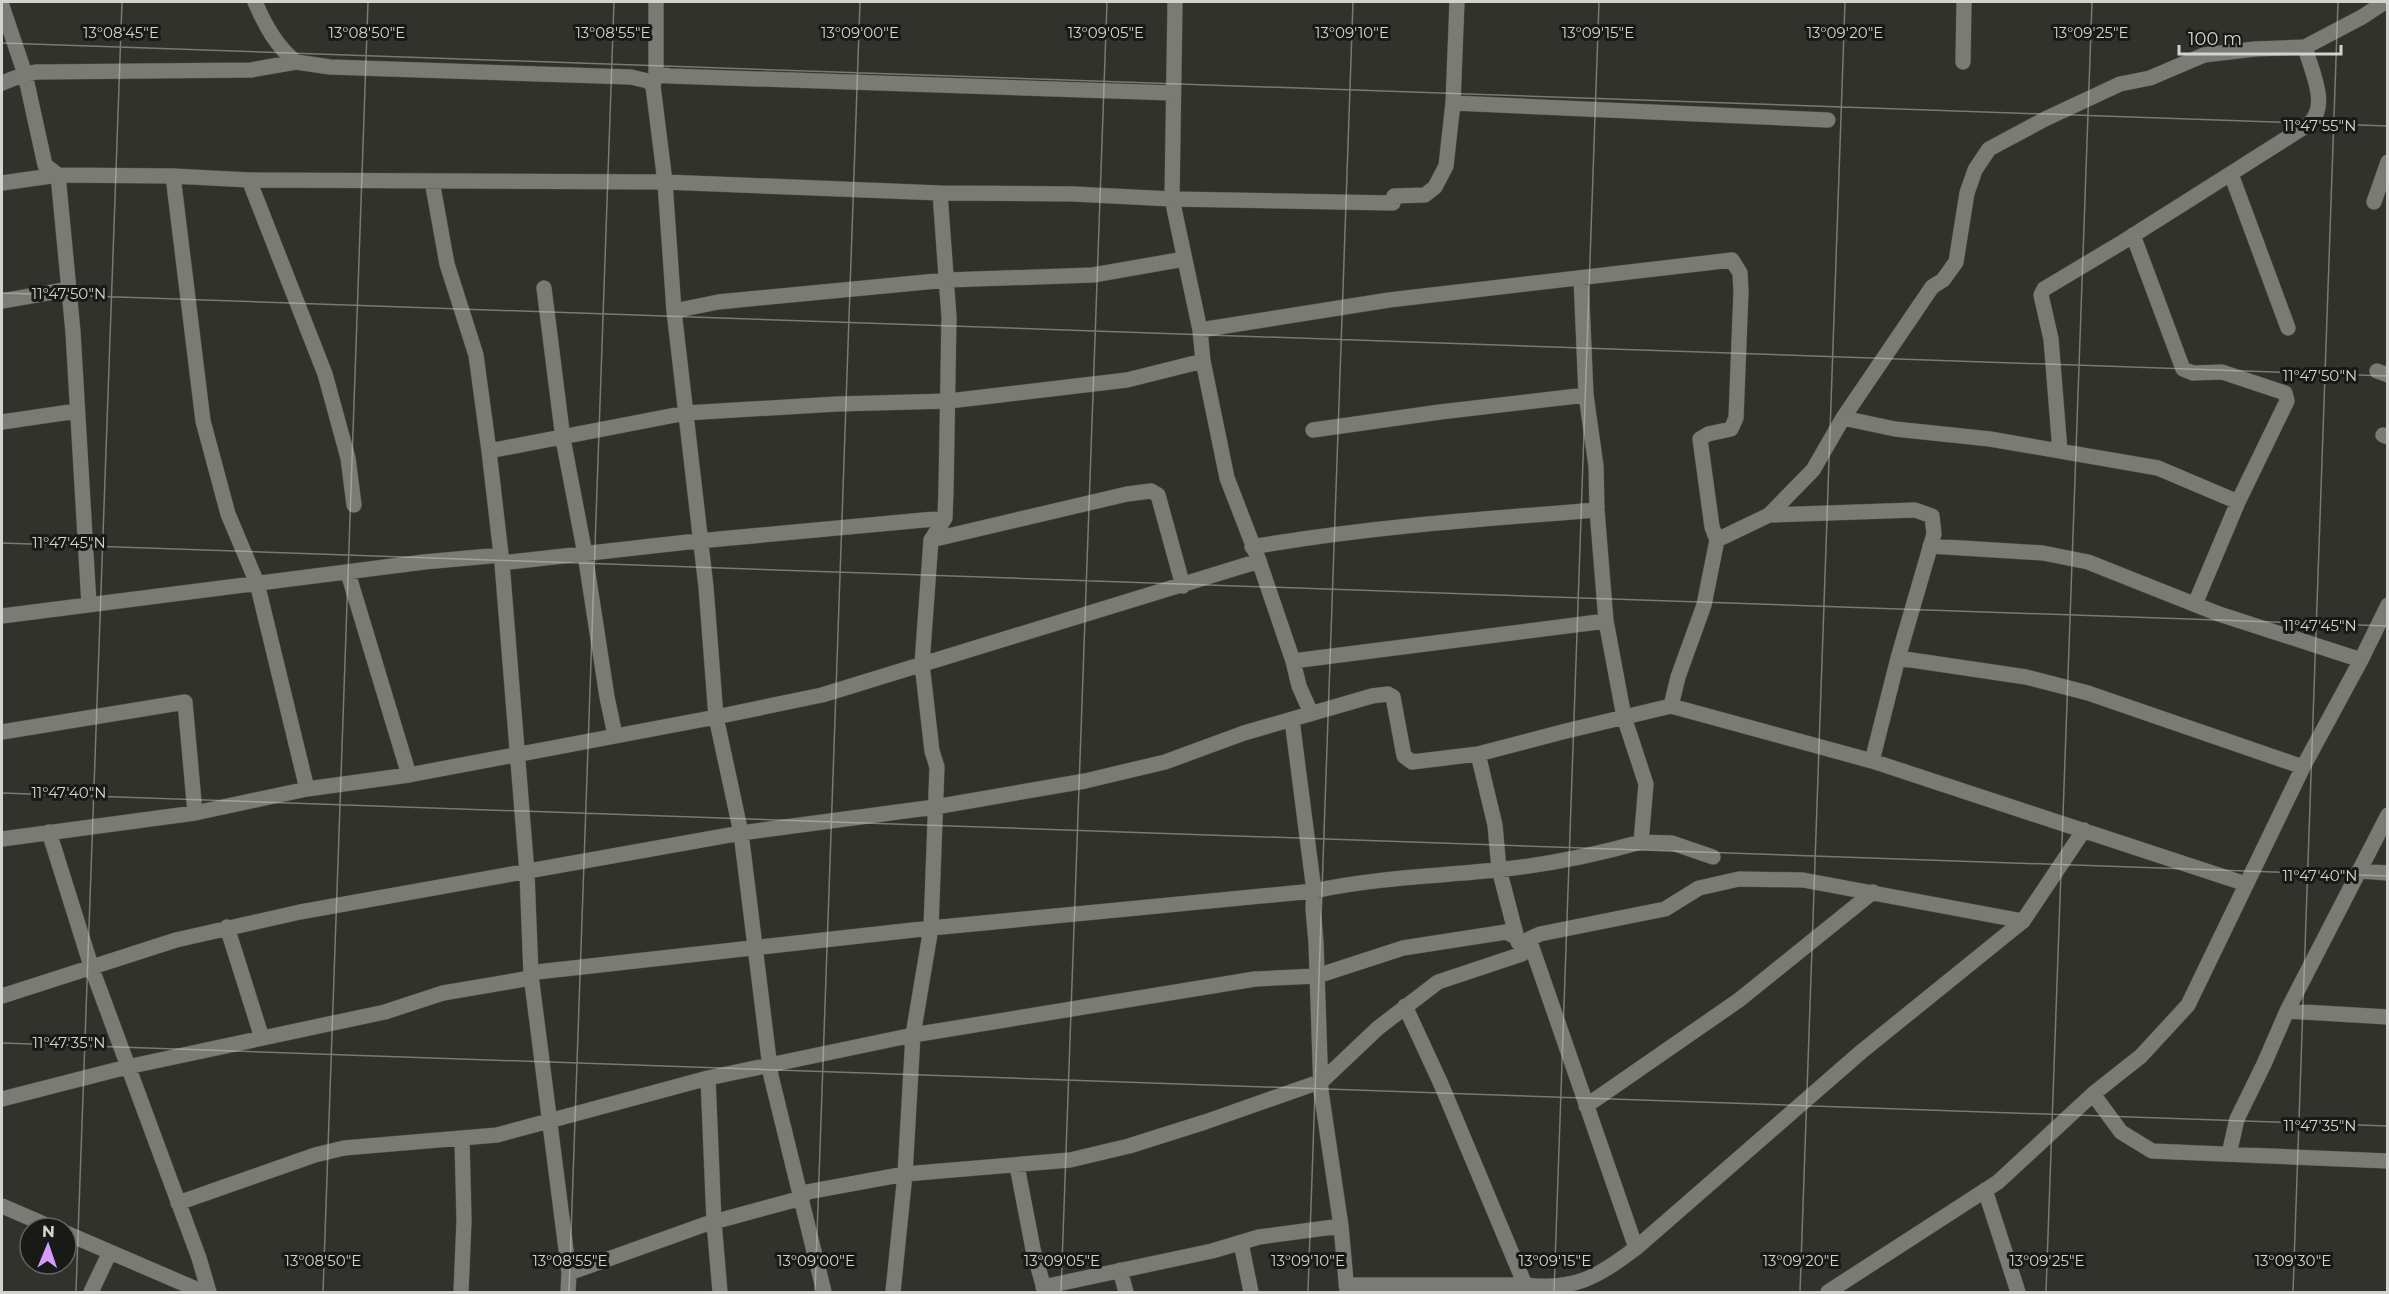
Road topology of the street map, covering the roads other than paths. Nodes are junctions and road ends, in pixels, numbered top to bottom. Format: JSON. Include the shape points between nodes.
{"nodes":[{"id":1,"x":255,"y":2,"type":"edge"},
{"id":2,"x":656,"y":2,"type":"edge"},
{"id":3,"x":1175,"y":2,"type":"edge"},
{"id":4,"x":1456,"y":2,"type":"edge"},
{"id":5,"x":1964,"y":2,"type":"edge"},
{"id":6,"x":2385,"y":2,"type":"edge"},
{"id":7,"x":2,"y":6,"type":"edge"},
{"id":8,"x":2306,"y":47,"type":"junction"},
{"id":9,"x":296,"y":62,"type":"junction"},
{"id":10,"x":1963,"y":62,"type":"dead end"},
{"id":11,"x":25,"y":74,"type":"junction"},
{"id":12,"x":654,"y":80,"type":"junction"},
{"id":13,"x":2,"y":83,"type":"edge"},
{"id":14,"x":1173,"y":93,"type":"junction"},
{"id":15,"x":1453,"y":103,"type":"junction"},
{"id":16,"x":1828,"y":120,"type":"dead end"},
{"id":17,"x":2388,"y":162,"type":"edge"},
{"id":18,"x":2231,"y":174,"type":"junction"},
{"id":19,"x":58,"y":175,"type":"junction"},
{"id":20,"x":173,"y":176,"type":"junction"},
{"id":21,"x":249,"y":180,"type":"junction"},
{"id":22,"x":432,"y":181,"type":"junction"},
{"id":23,"x":665,"y":182,"type":"junction"},
{"id":24,"x":2,"y":183,"type":"edge"},
{"id":25,"x":940,"y":193,"type":"junction"},
{"id":26,"x":1172,"y":199,"type":"junction"},
{"id":27,"x":2374,"y":202,"type":"dead end"},
{"id":28,"x":2133,"y":235,"type":"junction"},
{"id":29,"x":1184,"y":259,"type":"junction"},
{"id":30,"x":1581,"y":278,"type":"junction"},
{"id":31,"x":947,"y":280,"type":"junction"},
{"id":32,"x":544,"y":288,"type":"dead end"},
{"id":33,"x":70,"y":289,"type":"junction"},
{"id":34,"x":2,"y":301,"type":"edge"},
{"id":35,"x":674,"y":311,"type":"junction"},
{"id":36,"x":2288,"y":328,"type":"dead end"},
{"id":37,"x":1200,"y":330,"type":"junction"},
{"id":38,"x":1203,"y":361,"type":"junction"},
{"id":39,"x":1586,"y":395,"type":"junction"},
{"id":40,"x":949,"y":401,"type":"junction"},
{"id":41,"x":77,"y":411,"type":"junction"},
{"id":42,"x":686,"y":413,"type":"junction"},
{"id":43,"x":1843,"y":418,"type":"junction"},
{"id":44,"x":2,"y":422,"type":"edge"},
{"id":45,"x":1313,"y":430,"type":"dead end"},
{"id":46,"x":563,"y":438,"type":"junction"},
{"id":47,"x":489,"y":451,"type":"junction"},
{"id":48,"x":2060,"y":451,"type":"junction"},
{"id":49,"x":2238,"y":502,"type":"junction"},
{"id":50,"x":354,"y":505,"type":"dead end"},
{"id":51,"x":1597,"y":510,"type":"junction"},
{"id":52,"x":1769,"y":515,"type":"junction"},
{"id":53,"x":945,"y":518,"type":"junction"},
{"id":54,"x":931,"y":540,"type":"junction"},
{"id":55,"x":1717,"y":540,"type":"junction"},
{"id":56,"x":702,"y":541,"type":"junction"},
{"id":57,"x":1930,"y":546,"type":"junction"},
{"id":58,"x":1252,"y":547,"type":"junction"},
{"id":59,"x":585,"y":554,"type":"junction"},
{"id":60,"x":502,"y":559,"type":"junction"},
{"id":61,"x":1259,"y":561,"type":"junction"},
{"id":62,"x":348,"y":573,"type":"junction"},
{"id":63,"x":257,"y":583,"type":"junction"},
{"id":64,"x":1183,"y":586,"type":"junction"},
{"id":65,"x":2195,"y":604,"type":"junction"},
{"id":66,"x":88,"y":605,"type":"junction"},
{"id":67,"x":2388,"y":605,"type":"edge"},
{"id":68,"x":2,"y":616,"type":"edge"},
{"id":69,"x":1606,"y":621,"type":"junction"},
{"id":70,"x":1898,"y":658,"type":"junction"},
{"id":71,"x":2361,"y":660,"type":"junction"},
{"id":72,"x":1293,"y":662,"type":"junction"},
{"id":73,"x":922,"y":664,"type":"junction"},
{"id":74,"x":1671,"y":706,"type":"junction"},
{"id":75,"x":1311,"y":713,"type":"junction"},
{"id":76,"x":717,"y":717,"type":"junction"},
{"id":77,"x":1624,"y":717,"type":"junction"},
{"id":78,"x":1292,"y":720,"type":"junction"},
{"id":79,"x":2,"y":732,"type":"edge"},
{"id":80,"x":615,"y":735,"type":"junction"},
{"id":81,"x":518,"y":754,"type":"junction"},
{"id":82,"x":1478,"y":754,"type":"junction"},
{"id":83,"x":1872,"y":761,"type":"junction"},
{"id":84,"x":2303,"y":767,"type":"junction"},
{"id":85,"x":409,"y":775,"type":"junction"},
{"id":86,"x":307,"y":789,"type":"junction"},
{"id":87,"x":935,"y":807,"type":"junction"},
{"id":88,"x":195,"y":813,"type":"junction"},
{"id":89,"x":2388,"y":815,"type":"edge"},
{"id":90,"x":2084,"y":830,"type":"junction"},
{"id":91,"x":48,"y":832,"type":"junction"},
{"id":92,"x":741,"y":833,"type":"junction"},
{"id":93,"x":2,"y":838,"type":"edge"},
{"id":94,"x":1641,"y":842,"type":"junction"},
{"id":95,"x":1713,"y":857,"type":"dead end"},
{"id":96,"x":1499,"y":870,"type":"junction"},
{"id":97,"x":2360,"y":871,"type":"junction"},
{"id":98,"x":527,"y":873,"type":"junction"},
{"id":99,"x":2388,"y":873,"type":"edge"},
{"id":100,"x":2246,"y":884,"type":"junction"},
{"id":101,"x":1314,"y":891,"type":"junction"},
{"id":102,"x":1874,"y":892,"type":"junction"},
{"id":103,"x":2023,"y":921,"type":"junction"},
{"id":104,"x":226,"y":927,"type":"junction"},
{"id":105,"x":931,"y":928,"type":"junction"},
{"id":106,"x":1523,"y":938,"type":"junction"},
{"id":107,"x":753,"y":947,"type":"junction"},
{"id":108,"x":92,"y":969,"type":"junction"},
{"id":109,"x":531,"y":975,"type":"junction"},
{"id":110,"x":1317,"y":976,"type":"junction"},
{"id":111,"x":2,"y":996,"type":"edge"},
{"id":112,"x":1405,"y":1006,"type":"junction"},
{"id":113,"x":2287,"y":1011,"type":"junction"},
{"id":114,"x":2388,"y":1017,"type":"edge"},
{"id":115,"x":913,"y":1035,"type":"junction"},
{"id":116,"x":262,"y":1038,"type":"junction"},
{"id":117,"x":770,"y":1064,"type":"junction"},
{"id":118,"x":127,"y":1067,"type":"junction"},
{"id":119,"x":708,"y":1078,"type":"junction"},
{"id":120,"x":1322,"y":1081,"type":"junction"},
{"id":121,"x":2093,"y":1094,"type":"junction"},
{"id":122,"x":2,"y":1099,"type":"edge"},
{"id":123,"x":1586,"y":1106,"type":"junction"},
{"id":124,"x":549,"y":1120,"type":"junction"},
{"id":125,"x":462,"y":1139,"type":"junction"},
{"id":126,"x":2229,"y":1154,"type":"junction"},
{"id":127,"x":2388,"y":1161,"type":"edge"},
{"id":128,"x":1017,"y":1166,"type":"junction"},
{"id":129,"x":905,"y":1174,"type":"junction"},
{"id":130,"x":1985,"y":1190,"type":"junction"},
{"id":131,"x":802,"y":1198,"type":"junction"},
{"id":132,"x":178,"y":1203,"type":"junction"},
{"id":133,"x":2,"y":1206,"type":"edge"},
{"id":134,"x":25,"y":1216,"type":"edge"},
{"id":135,"x":714,"y":1222,"type":"junction"},
{"id":136,"x":1341,"y":1226,"type":"junction"},
{"id":137,"x":78,"y":1238,"type":"edge"},
{"id":138,"x":1241,"y":1243,"type":"junction"},
{"id":139,"x":1635,"y":1248,"type":"junction"},
{"id":140,"x":110,"y":1252,"type":"junction"},
{"id":141,"x":1120,"y":1270,"type":"junction"},
{"id":142,"x":565,"y":1287,"type":"edge"},
{"id":143,"x":1347,"y":1289,"type":"edge"},
{"id":144,"x":1527,"y":1289,"type":"edge"},
{"id":145,"x":1044,"y":1290,"type":"edge"},
{"id":146,"x":91,"y":1293,"type":"edge"},
{"id":147,"x":203,"y":1293,"type":"edge"},
{"id":148,"x":209,"y":1293,"type":"edge"},
{"id":149,"x":461,"y":1293,"type":"edge"},
{"id":150,"x":720,"y":1293,"type":"edge"},
{"id":151,"x":824,"y":1293,"type":"edge"},
{"id":152,"x":893,"y":1293,"type":"edge"},
{"id":153,"x":1126,"y":1293,"type":"edge"},
{"id":154,"x":1251,"y":1293,"type":"edge"},
{"id":155,"x":1828,"y":1293,"type":"edge"},
{"id":156,"x":2018,"y":1293,"type":"edge"}],
"edges":[{"from":1,"to":9,"type":"street","via":[[265,26]]},
{"from":2,"to":12,"type":"street"},
{"from":3,"to":14,"type":"street"},
{"from":4,"to":15,"type":"street"},
{"from":5,"to":10,"type":"street"},
{"from":6,"to":8,"type":"street"},
{"from":7,"to":11,"type":"street"},
{"from":8,"to":18,"type":"street","via":[[2320,105],[2317,117]]},
{"from":8,"to":43,"type":"street","via":[[2204,55],[2150,78],[2120,84],[1989,149],[1975,170],[1967,193],[1956,262],[1943,280],[1932,287]]},
{"from":9,"to":11,"type":"street","via":[[251,70]]},
{"from":9,"to":12,"type":"street","via":[[330,67]]},
{"from":11,"to":13,"type":"street"},
{"from":11,"to":19,"type":"street","via":[[45,165]]},
{"from":12,"to":14,"type":"street","via":[[682,76]]},
{"from":12,"to":23,"type":"street"},
{"from":14,"to":26,"type":"street"},
{"from":15,"to":16,"type":"street"},
{"from":15,"to":26,"type":"street","via":[[1446,166],[1435,187],[1425,195],[1394,196],[1394,203]]},
{"from":17,"to":27,"type":"street"},
{"from":18,"to":28,"type":"street"},
{"from":18,"to":36,"type":"street"},
{"from":19,"to":20,"type":"street"},
{"from":19,"to":24,"type":"street"},
{"from":19,"to":33,"type":"street"},
{"from":20,"to":21,"type":"street"},
{"from":20,"to":63,"type":"street","via":[[202,422],[228,514]]},
{"from":21,"to":22,"type":"street"},
{"from":21,"to":50,"type":"street","via":[[326,374],[348,458]]},
{"from":22,"to":23,"type":"street"},
{"from":22,"to":47,"type":"street","via":[[447,264],[476,355]]},
{"from":23,"to":25,"type":"street"},
{"from":23,"to":35,"type":"street"},
{"from":25,"to":26,"type":"street"},
{"from":25,"to":31,"type":"street"},
{"from":26,"to":29,"type":"street"},
{"from":28,"to":48,"type":"street","via":[[2044,288],[2041,295],[2051,339]]},
{"from":28,"to":49,"type":"street","via":[[2183,369],[2222,372],[2285,393],[2287,401]]},
{"from":29,"to":31,"type":"street","via":[[1093,275]]},
{"from":29,"to":37,"type":"street"},
{"from":30,"to":37,"type":"street","via":[[1389,300]]},
{"from":30,"to":39,"type":"street"},
{"from":30,"to":55,"type":"street","via":[[1732,260],[1740,273],[1736,418],[1731,429],[1700,439]]},
{"from":31,"to":35,"type":"street","via":[[718,302]]},
{"from":31,"to":40,"type":"street"},
{"from":32,"to":46,"type":"street"},
{"from":33,"to":34,"type":"street"},
{"from":33,"to":41,"type":"street"},
{"from":35,"to":42,"type":"street"},
{"from":37,"to":38,"type":"street"},
{"from":38,"to":40,"type":"street","via":[[1127,380]]},
{"from":38,"to":58,"type":"street","via":[[1227,478]]},
{"from":39,"to":45,"type":"street"},
{"from":39,"to":51,"type":"street","via":[[1596,466]]},
{"from":40,"to":42,"type":"street"},
{"from":40,"to":53,"type":"street"},
{"from":41,"to":44,"type":"street"},
{"from":41,"to":66,"type":"street"},
{"from":42,"to":46,"type":"street"},
{"from":42,"to":56,"type":"street"},
{"from":43,"to":48,"type":"street","via":[[1895,429]]},
{"from":43,"to":52,"type":"street","via":[[1813,470]]},
{"from":46,"to":47,"type":"street"},
{"from":46,"to":59,"type":"street"},
{"from":47,"to":60,"type":"street"},
{"from":48,"to":49,"type":"street","via":[[2158,468]]},
{"from":49,"to":65,"type":"street"},
{"from":51,"to":58,"type":"street","via":[[1420,524]]},
{"from":51,"to":69,"type":"street"},
{"from":52,"to":55,"type":"street"},
{"from":52,"to":57,"type":"street","via":[[1915,510],[1932,516],[1934,534]]},
{"from":53,"to":54,"type":"street"},
{"from":53,"to":56,"type":"street"},
{"from":54,"to":64,"type":"street","via":[[1151,491],[1158,495]]},
{"from":54,"to":73,"type":"street"},
{"from":55,"to":74,"type":"street","via":[[1704,605]]},
{"from":56,"to":59,"type":"street"},
{"from":56,"to":76,"type":"street"},
{"from":57,"to":65,"type":"street","via":[[2043,553],[2088,562]]},
{"from":57,"to":70,"type":"street"},
{"from":58,"to":61,"type":"street"},
{"from":59,"to":60,"type":"street"},
{"from":59,"to":80,"type":"street"},
{"from":60,"to":62,"type":"street","via":[[424,562]]},
{"from":60,"to":81,"type":"street"},
{"from":61,"to":64,"type":"street"},
{"from":61,"to":72,"type":"street"},
{"from":62,"to":63,"type":"street"},
{"from":62,"to":85,"type":"street"},
{"from":63,"to":66,"type":"street"},
{"from":63,"to":86,"type":"street"},
{"from":64,"to":73,"type":"street"},
{"from":65,"to":71,"type":"street"},
{"from":66,"to":68,"type":"street"},
{"from":67,"to":71,"type":"street"},
{"from":69,"to":72,"type":"street"},
{"from":69,"to":77,"type":"street"},
{"from":70,"to":83,"type":"street"},
{"from":70,"to":84,"type":"street","via":[[2026,677],[2088,693]]},
{"from":71,"to":84,"type":"street"},
{"from":72,"to":75,"type":"street"},
{"from":73,"to":76,"type":"street","via":[[822,695]]},
{"from":73,"to":87,"type":"street","via":[[937,767]]},
{"from":74,"to":77,"type":"street"},
{"from":74,"to":83,"type":"street"},
{"from":75,"to":78,"type":"street"},
{"from":75,"to":82,"type":"street","via":[[1388,694],[1393,697],[1404,756],[1412,762]]},
{"from":76,"to":80,"type":"street"},
{"from":76,"to":92,"type":"street"},
{"from":77,"to":82,"type":"street"},
{"from":77,"to":94,"type":"street","via":[[1646,784]]},
{"from":78,"to":87,"type":"street","via":[[1165,762]]},
{"from":78,"to":101,"type":"street"},
{"from":79,"to":88,"type":"street","via":[[185,702]]},
{"from":80,"to":81,"type":"street"},
{"from":81,"to":85,"type":"street"},
{"from":81,"to":98,"type":"street"},
{"from":82,"to":96,"type":"street","via":[[1495,825]]},
{"from":83,"to":90,"type":"street"},
{"from":84,"to":100,"type":"street"},
{"from":85,"to":86,"type":"street"},
{"from":86,"to":88,"type":"street"},
{"from":87,"to":92,"type":"street"},
{"from":87,"to":105,"type":"street"},
{"from":88,"to":91,"type":"street"},
{"from":89,"to":97,"type":"street"},
{"from":90,"to":100,"type":"street"},
{"from":90,"to":103,"type":"street"},
{"from":91,"to":93,"type":"street"},
{"from":91,"to":108,"type":"street"},
{"from":92,"to":98,"type":"street"},
{"from":92,"to":107,"type":"street"},
{"from":94,"to":95,"type":"street","via":[[1672,843]]},
{"from":94,"to":96,"type":"street"},
{"from":96,"to":101,"type":"street","via":[[1349,883]]},
{"from":96,"to":106,"type":"street"},
{"from":97,"to":99,"type":"street"},
{"from":97,"to":113,"type":"street"},
{"from":98,"to":104,"type":"street"},
{"from":98,"to":109,"type":"street"},
{"from":100,"to":121,"type":"street","via":[[2188,1005],[2141,1056]]},
{"from":101,"to":105,"type":"street"},
{"from":101,"to":110,"type":"street"},
{"from":102,"to":103,"type":"street"},
{"from":102,"to":106,"type":"street","via":[[1803,880],[1739,879],[1699,888],[1665,909]]},
{"from":102,"to":123,"type":"street","via":[[1739,1000]]},
{"from":103,"to":139,"type":"street","via":[[1861,1052]]},
{"from":104,"to":108,"type":"street"},
{"from":104,"to":116,"type":"street"},
{"from":105,"to":107,"type":"street"},
{"from":105,"to":115,"type":"street"},
{"from":106,"to":110,"type":"street","via":[[1506,932],[1403,948]]},
{"from":106,"to":112,"type":"street","via":[[1522,954],[1438,982]]},
{"from":106,"to":123,"type":"street"},
{"from":107,"to":109,"type":"street"},
{"from":107,"to":117,"type":"street"},
{"from":108,"to":111,"type":"street"},
{"from":108,"to":118,"type":"street"},
{"from":109,"to":116,"type":"street"},
{"from":109,"to":124,"type":"street"},
{"from":110,"to":115,"type":"street","via":[[1255,979]]},
{"from":110,"to":120,"type":"street"},
{"from":112,"to":120,"type":"street"},
{"from":112,"to":144,"type":"street"},
{"from":113,"to":114,"type":"street"},
{"from":113,"to":126,"type":"street","via":[[2237,1119]]},
{"from":115,"to":117,"type":"street"},
{"from":115,"to":129,"type":"street"},
{"from":116,"to":118,"type":"street"},
{"from":117,"to":119,"type":"street"},
{"from":117,"to":131,"type":"street"},
{"from":118,"to":122,"type":"street"},
{"from":118,"to":132,"type":"street"},
{"from":119,"to":124,"type":"street"},
{"from":119,"to":135,"type":"street"},
{"from":120,"to":128,"type":"street","via":[[1129,1146],[1070,1160]]},
{"from":120,"to":136,"type":"street"},
{"from":121,"to":126,"type":"street","via":[[2121,1132],[2152,1151]]},
{"from":121,"to":130,"type":"street"},
{"from":123,"to":139,"type":"street"},
{"from":124,"to":125,"type":"street","via":[[497,1135]]},
{"from":124,"to":142,"type":"street"},
{"from":125,"to":132,"type":"street","via":[[344,1148]]},
{"from":125,"to":149,"type":"street"},
{"from":126,"to":127,"type":"street"},
{"from":128,"to":129,"type":"street"},
{"from":128,"to":145,"type":"street"},
{"from":129,"to":131,"type":"street","via":[[807,1192]]},
{"from":129,"to":152,"type":"street"},
{"from":130,"to":155,"type":"street"},
{"from":130,"to":156,"type":"street"},
{"from":131,"to":135,"type":"street"},
{"from":131,"to":151,"type":"street"},
{"from":132,"to":148,"type":"street"},
{"from":133,"to":134,"type":"street"},
{"from":135,"to":142,"type":"street"},
{"from":135,"to":150,"type":"street"},
{"from":136,"to":138,"type":"street"},
{"from":136,"to":143,"type":"street"},
{"from":137,"to":140,"type":"street"},
{"from":138,"to":141,"type":"street"},
{"from":138,"to":154,"type":"street"},
{"from":139,"to":144,"type":"street","via":[[1604,1272],[1581,1282]]},
{"from":140,"to":146,"type":"street"},
{"from":140,"to":147,"type":"street"},
{"from":141,"to":145,"type":"street"},
{"from":141,"to":153,"type":"street"},
{"from":143,"to":144,"type":"street"}]}
